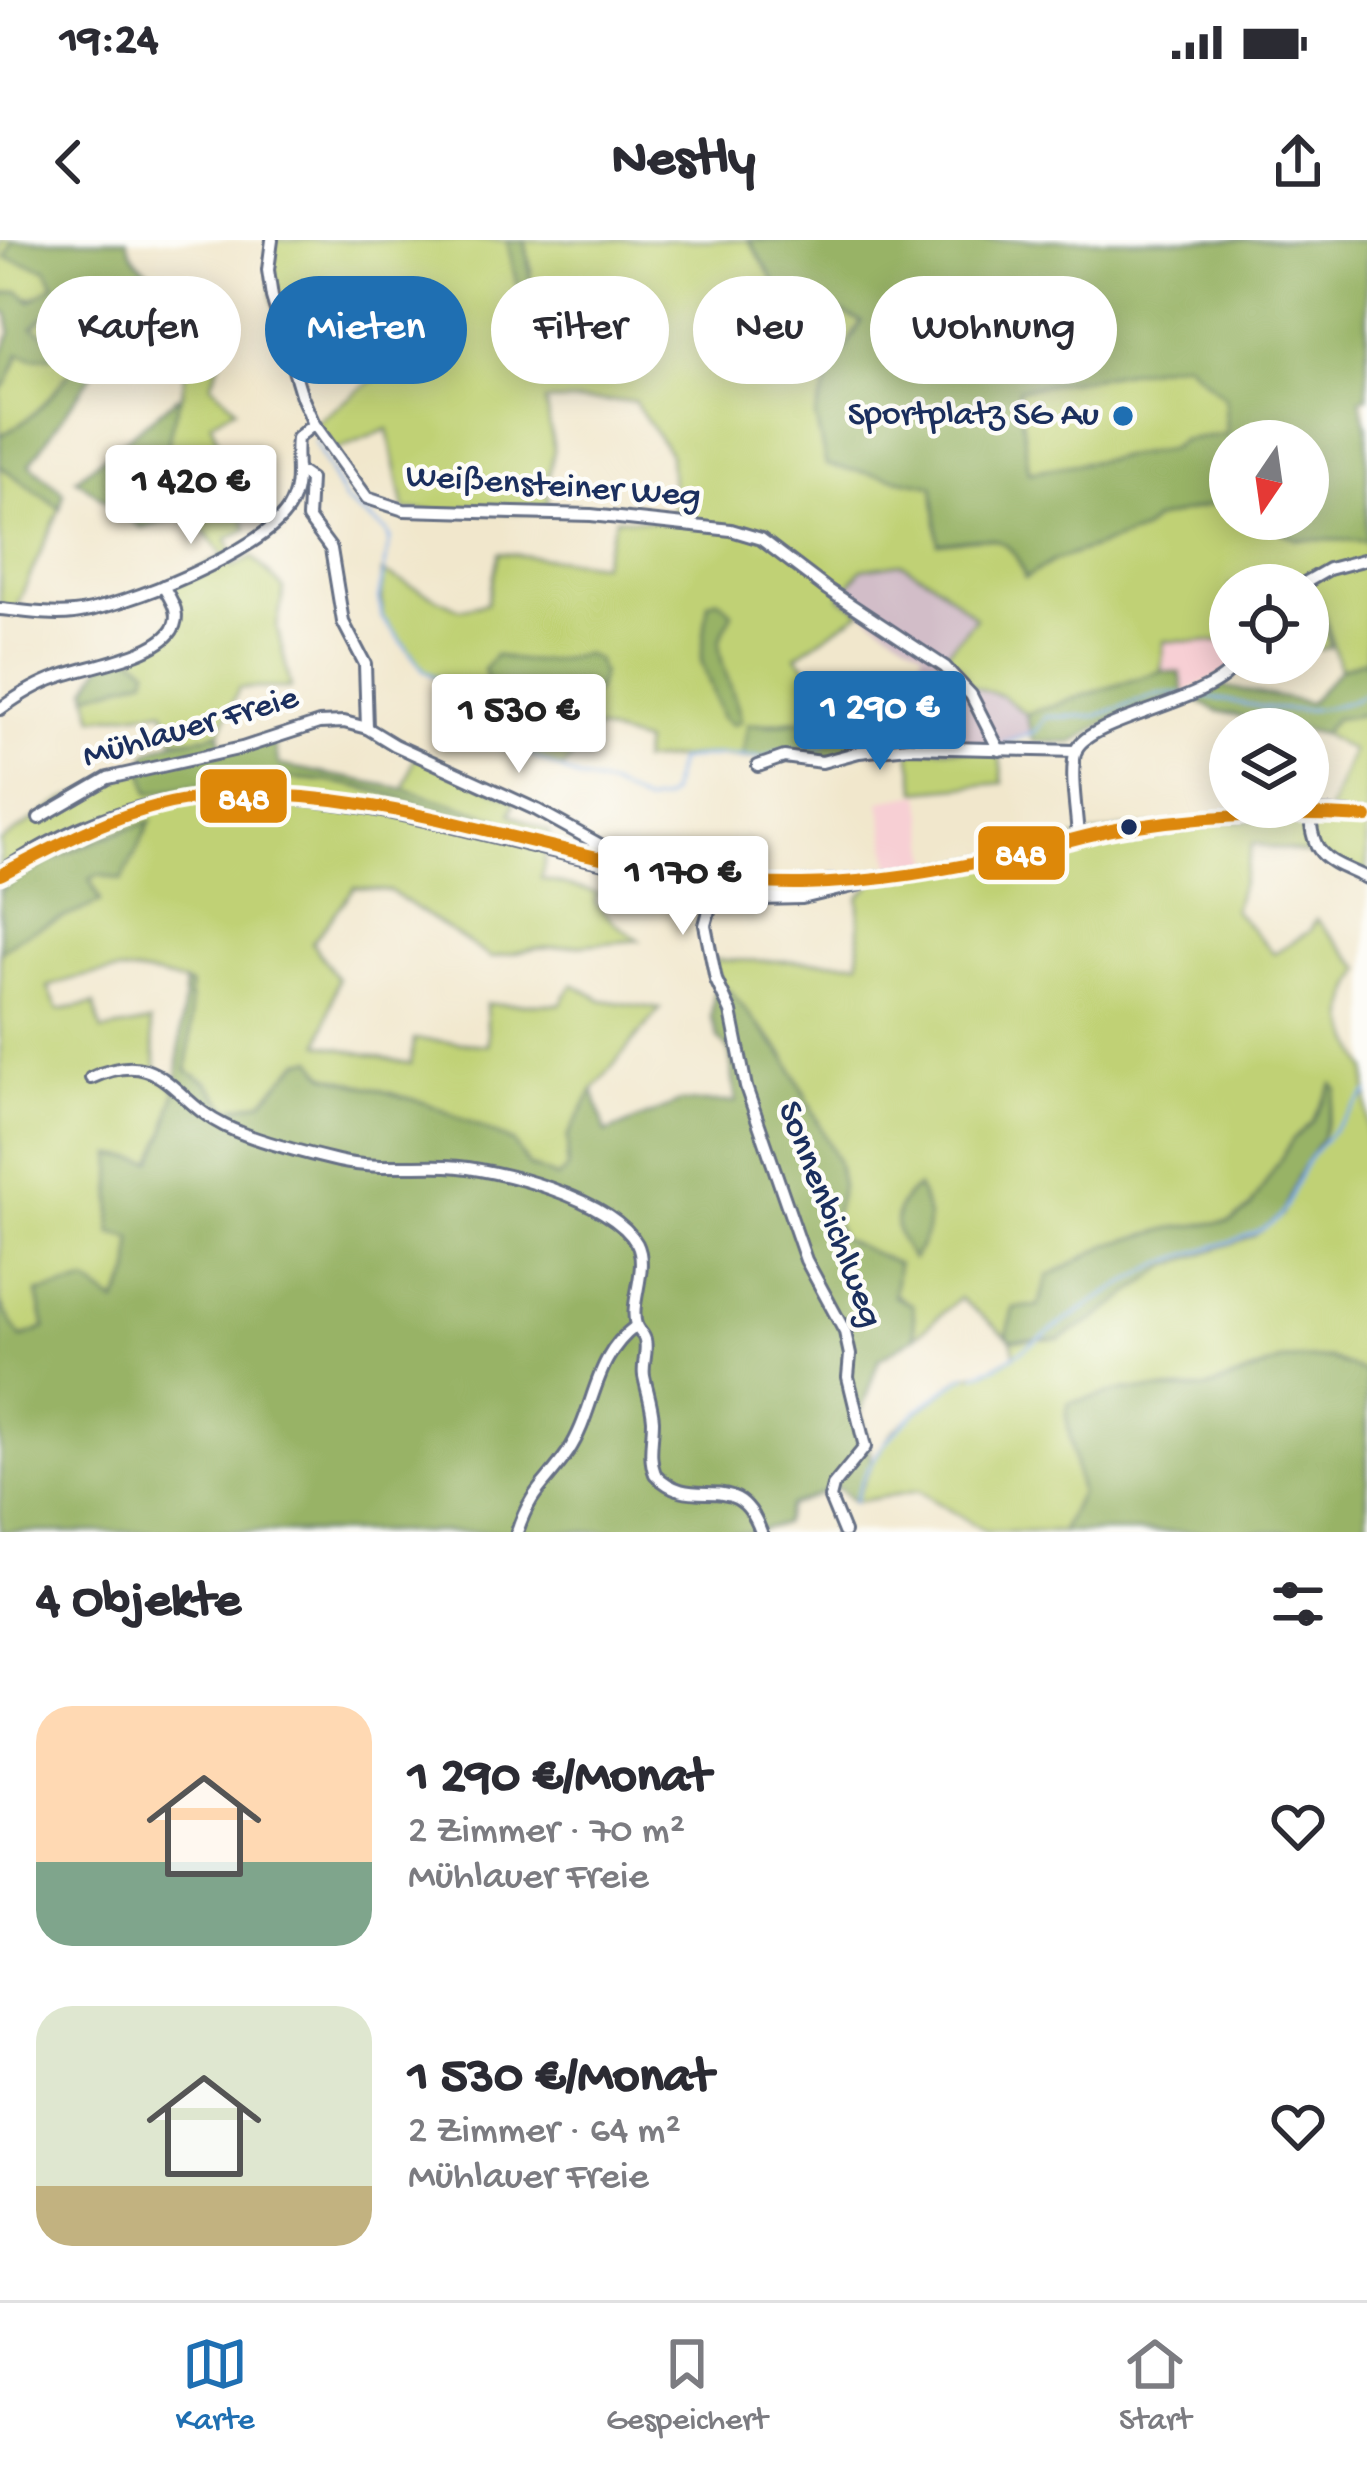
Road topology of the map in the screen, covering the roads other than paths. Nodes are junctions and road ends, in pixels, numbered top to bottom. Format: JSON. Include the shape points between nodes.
{"nodes":[{"id":1,"x":272,"y":240,"type":"edge"},
{"id":2,"x":314,"y":424,"type":"junction"},
{"id":3,"x":300,"y":472,"type":"junction"},
{"id":4,"x":1367,"y":559,"type":"edge"},
{"id":5,"x":1329,"y":569,"type":"edge"},
{"id":6,"x":163,"y":586,"type":"junction"},
{"id":7,"x":0,"y":609,"type":"edge"},
{"id":8,"x":1210,"y":684,"type":"edge"},
{"id":9,"x":0,"y":709,"type":"edge"},
{"id":10,"x":367,"y":728,"type":"junction"},
{"id":11,"x":999,"y":750,"type":"junction"},
{"id":12,"x":1076,"y":751,"type":"junction"},
{"id":13,"x":758,"y":766,"type":"dead end"},
{"id":14,"x":1329,"y":815,"type":"edge"},
{"id":15,"x":39,"y":818,"type":"dead end"},
{"id":16,"x":1367,"y":818,"type":"edge"},
{"id":17,"x":1209,"y":819,"type":"edge"},
{"id":18,"x":1310,"y":828,"type":"edge"},
{"id":19,"x":1078,"y":838,"type":"junction"},
{"id":20,"x":641,"y":867,"type":"junction"},
{"id":21,"x":0,"y":875,"type":"edge"},
{"id":22,"x":1367,"y":878,"type":"edge"},
{"id":23,"x":876,"y":880,"type":"junction"},
{"id":24,"x":712,"y":900,"type":"junction"},
{"id":25,"x":92,"y":1078,"type":"dead end"},
{"id":26,"x":636,"y":1326,"type":"junction"},
{"id":27,"x":517,"y":1532,"type":"edge"},
{"id":28,"x":761,"y":1532,"type":"edge"},
{"id":29,"x":844,"y":1532,"type":"edge"}],
"edges":[{"from":1,"to":2,"type":"street","name":"Weißensteiner Weg","via":[[272,297]]},
{"from":2,"to":3,"type":"street","via":[[297,437]]},
{"from":2,"to":11,"type":"street","name":"Weißensteiner Weg","via":[[358,490],[390,508],[591,515],[761,538],[945,667],[971,695]]},
{"from":3,"to":6,"type":"street","via":[[274,526]]},
{"from":3,"to":10,"type":"street","via":[[310,479],[310,525],[332,549],[343,622],[365,664]]},
{"from":4,"to":5,"type":"street"},
{"from":6,"to":7,"type":"street","via":[[70,613]]},
{"from":6,"to":9,"type":"street","via":[[176,620],[163,639],[45,682]]},
{"from":8,"to":12,"type":"street","via":[[1102,729]]},
{"from":10,"to":15,"type":"street","name":"Mühlauer Freie","via":[[320,723],[134,770],[89,785]]},
{"from":10,"to":20,"type":"street","name":"Mühlauer Freie"},
{"from":11,"to":12,"type":"street"},
{"from":11,"to":13,"type":"street","via":[[896,748]]},
{"from":12,"to":19,"type":"street"},
{"from":14,"to":16,"type":"main road"},
{"from":17,"to":19,"type":"main road"},
{"from":18,"to":22,"type":"street","via":[[1323,857]]},
{"from":19,"to":23,"type":"main road"},
{"from":20,"to":21,"type":"main road","via":[[324,797],[235,794],[128,812]]},
{"from":20,"to":23,"type":"main road","via":[[776,884]]},
{"from":20,"to":24,"type":"street","name":"Mühlauer Freie"},
{"from":23,"to":24,"type":"street","via":[[802,898]]},
{"from":24,"to":29,"type":"street","name":"Sonnenbichlweg","via":[[705,925],[746,1087],[806,1260],[850,1355],[865,1447],[830,1498]]},
{"from":25,"to":26,"type":"street","via":[[140,1066],[223,1126],[340,1161],[497,1174],[588,1206],[636,1243]]},
{"from":26,"to":27,"type":"street","via":[[604,1363],[576,1436],[531,1496]]},
{"from":26,"to":28,"type":"street","via":[[646,1344],[656,1474],[688,1493],[743,1499]]}]}
